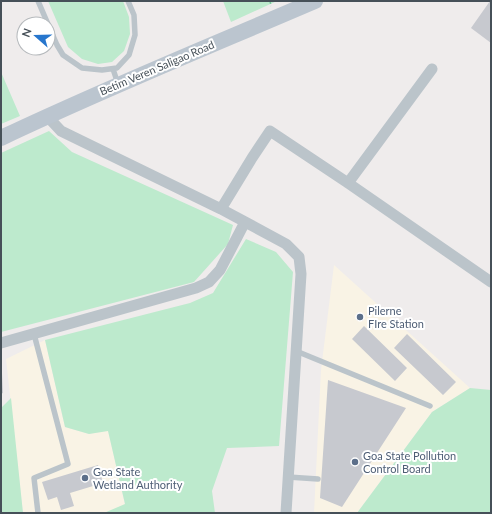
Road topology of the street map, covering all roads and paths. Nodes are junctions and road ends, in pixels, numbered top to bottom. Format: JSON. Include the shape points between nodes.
{"nodes":[{"id":1,"x":38,"y":1,"type":"edge"},
{"id":2,"x":128,"y":1,"type":"edge"},
{"id":3,"x":314,"y":1,"type":"edge"},
{"id":4,"x":113,"y":69,"type":"junction"},
{"id":5,"x":432,"y":69,"type":"dead end"},
{"id":6,"x":118,"y":85,"type":"junction"},
{"id":7,"x":47,"y":116,"type":"junction"},
{"id":8,"x":1,"y":138,"type":"edge"},
{"id":9,"x":348,"y":183,"type":"junction"},
{"id":10,"x":221,"y":209,"type":"junction"},
{"id":11,"x":245,"y":222,"type":"junction"},
{"id":12,"x":491,"y":282,"type":"edge"},
{"id":13,"x":34,"y":334,"type":"junction"},
{"id":14,"x":1,"y":343,"type":"edge"},
{"id":15,"x":296,"y":351,"type":"junction"},
{"id":16,"x":430,"y":406,"type":"dead end"},
{"id":17,"x":288,"y":477,"type":"junction"},
{"id":18,"x":318,"y":478,"type":"dead end"},
{"id":19,"x":38,"y":513,"type":"edge"},
{"id":20,"x":286,"y":513,"type":"edge"}],
"edges":[{"from":1,"to":4,"type":"lane","via":[[63,55],[82,68]]},
{"from":2,"to":4,"type":"lane","via":[[134,15],[135,35],[129,55]]},
{"from":3,"to":6,"type":"main road","name":"Betim Veren Saligao Road"},
{"from":4,"to":6,"type":"lane"},
{"from":5,"to":9,"type":"street"},
{"from":6,"to":7,"type":"main road","name":"Betim Veren Saligao Road"},
{"from":7,"to":8,"type":"main road","name":"Betim Veren Saligao Road"},
{"from":7,"to":10,"type":"street","via":[[61,131]]},
{"from":9,"to":10,"type":"street","via":[[270,131]]},
{"from":9,"to":12,"type":"street"},
{"from":10,"to":11,"type":"street"},
{"from":11,"to":13,"type":"street","via":[[220,270],[209,282],[196,288]]},
{"from":11,"to":15,"type":"street","via":[[286,244],[299,257],[301,274]]},
{"from":13,"to":14,"type":"street"},
{"from":13,"to":19,"type":"lane","via":[[68,464],[34,478]]},
{"from":15,"to":16,"type":"lane"},
{"from":15,"to":17,"type":"street"},
{"from":17,"to":18,"type":"lane"},
{"from":17,"to":20,"type":"street"}]}
